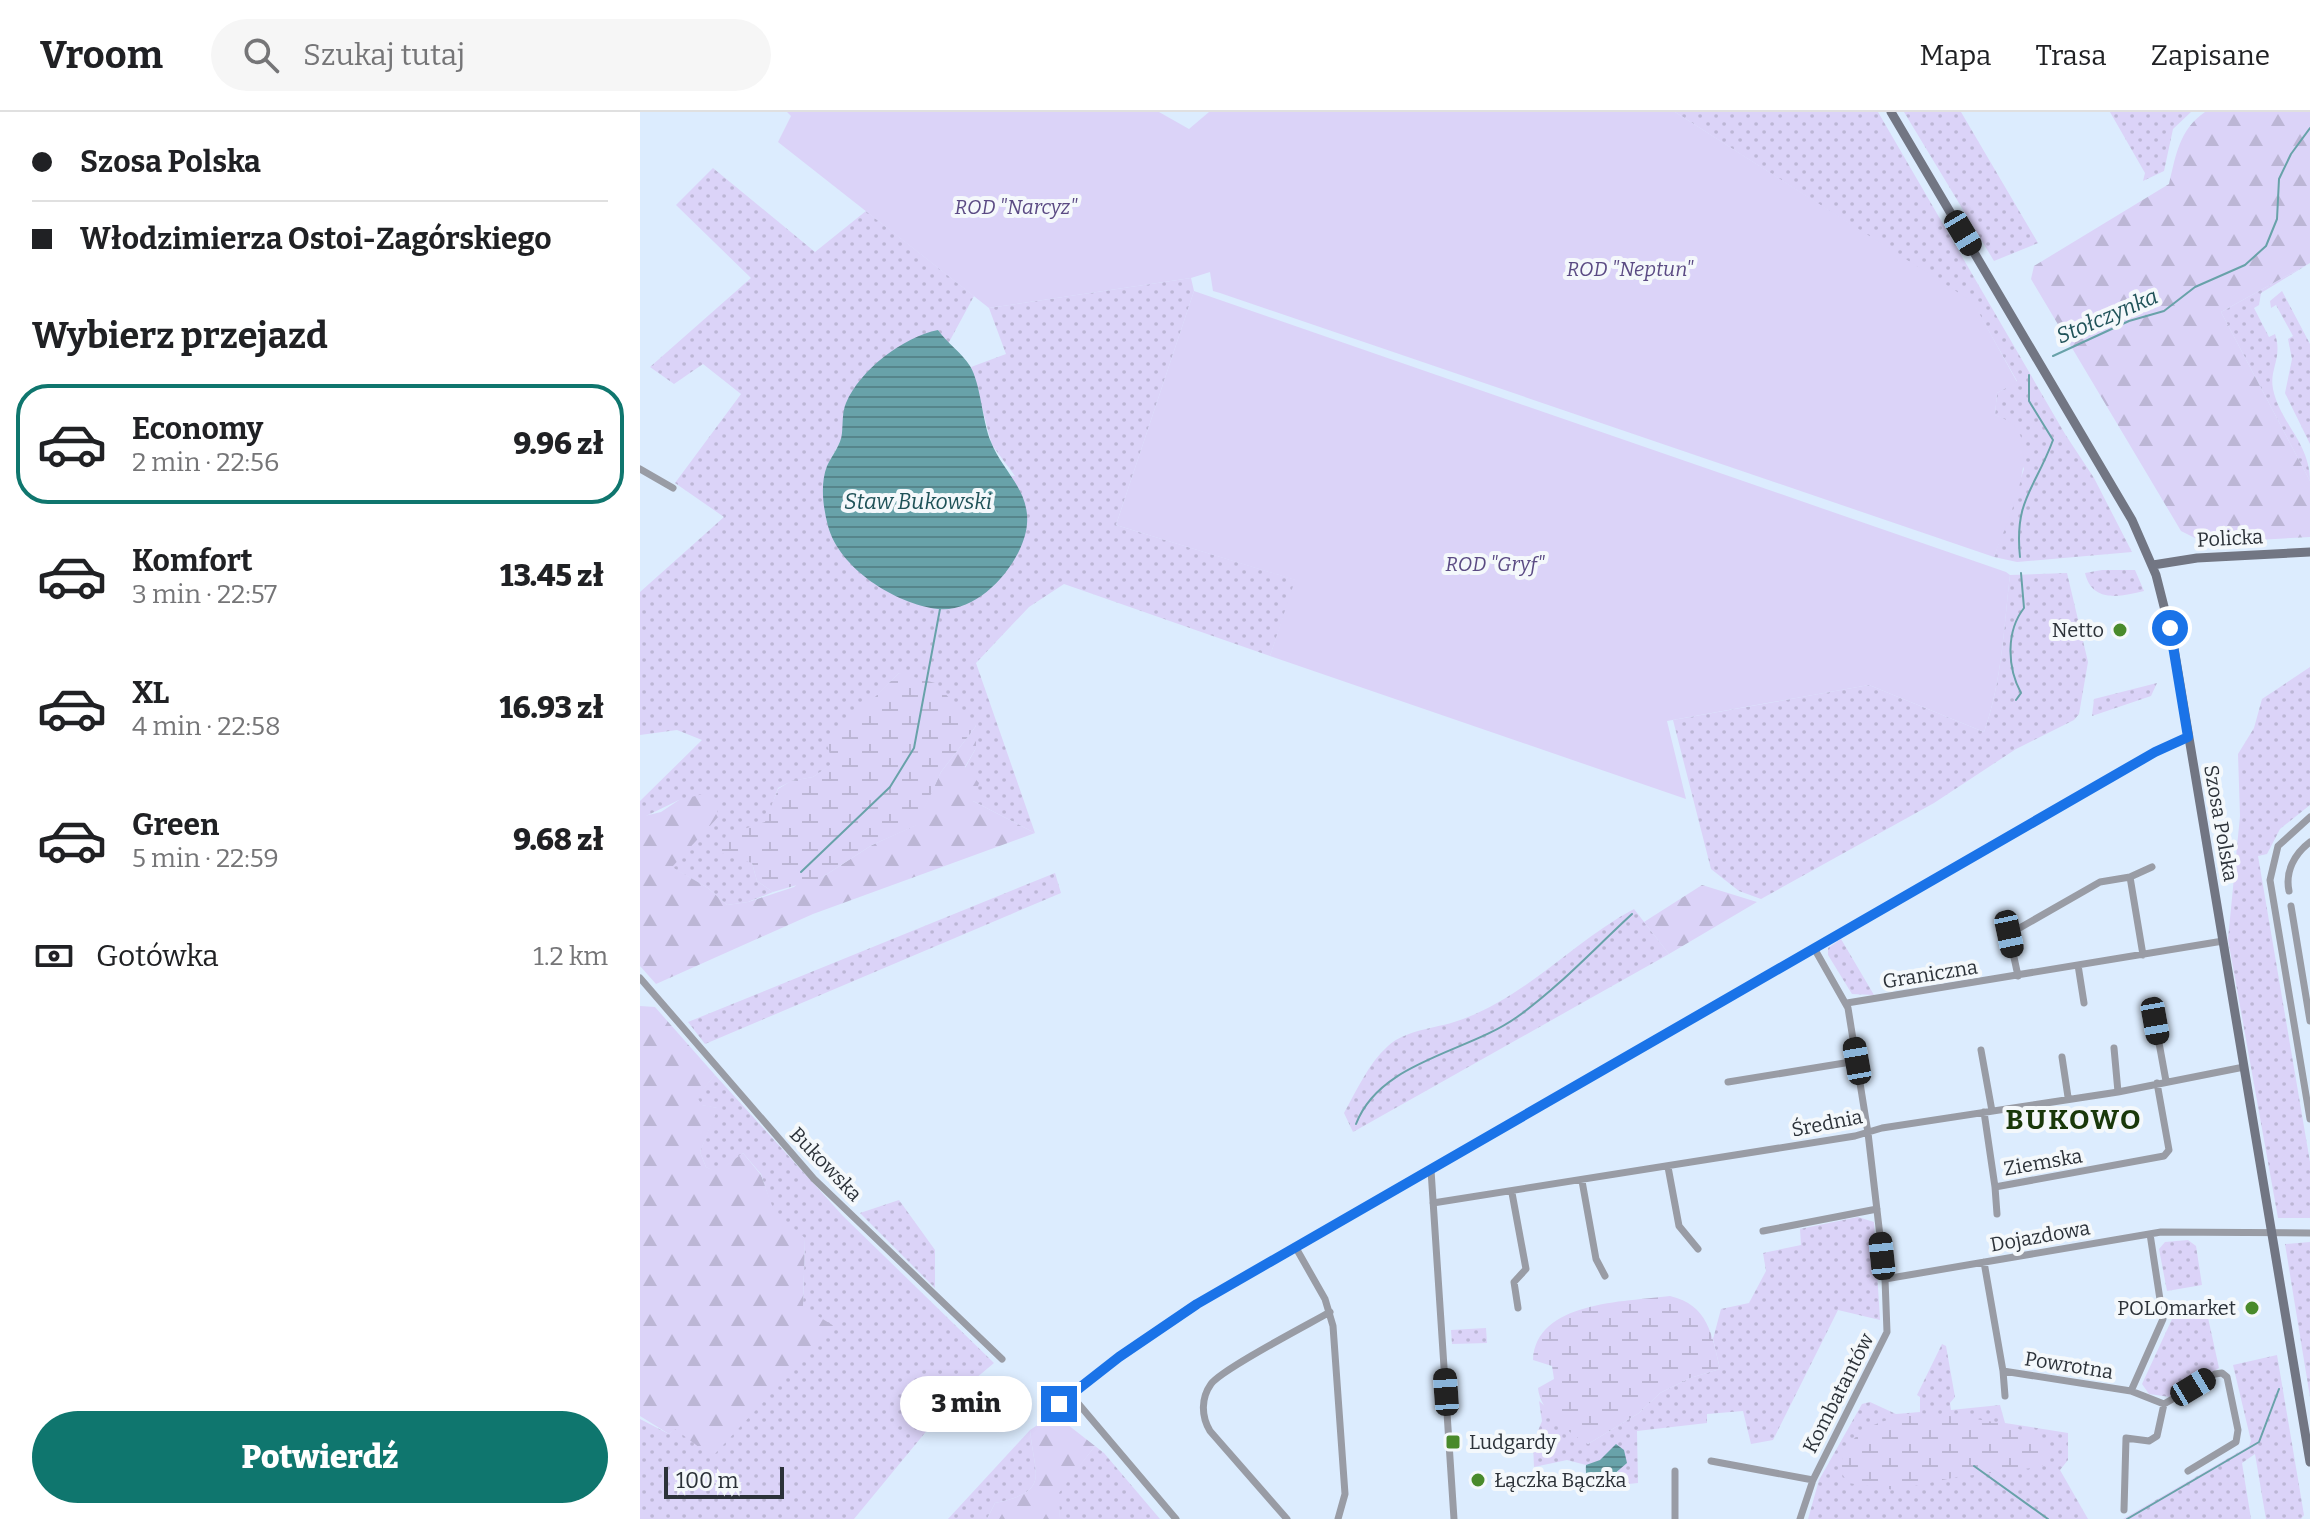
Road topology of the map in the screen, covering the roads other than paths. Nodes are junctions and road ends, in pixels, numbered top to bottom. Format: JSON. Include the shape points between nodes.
{"nodes":[{"id":1,"x":1891,"y":112,"type":"edge"},
{"id":2,"x":640,"y":469,"type":"edge"},
{"id":3,"x":673,"y":488,"type":"dead end"},
{"id":4,"x":2310,"y":552,"type":"edge"},
{"id":5,"x":2153,"y":565,"type":"junction"},
{"id":6,"x":2188,"y":737,"type":"junction"},
{"id":7,"x":2310,"y":817,"type":"edge"},
{"id":8,"x":2310,"y":842,"type":"edge"},
{"id":9,"x":2152,"y":867,"type":"dead end"},
{"id":10,"x":2130,"y":877,"type":"junction"},
{"id":11,"x":2289,"y":891,"type":"dead end"},
{"id":12,"x":2276,"y":915,"type":"junction"},
{"id":13,"x":2223,"y":941,"type":"junction"},
{"id":14,"x":1814,"y":948,"type":"junction"},
{"id":15,"x":2143,"y":955,"type":"junction"},
{"id":16,"x":2078,"y":965,"type":"junction"},
{"id":17,"x":2018,"y":976,"type":"junction"},
{"id":18,"x":640,"y":978,"type":"edge"},
{"id":19,"x":1847,"y":1003,"type":"junction"},
{"id":20,"x":2084,"y":1003,"type":"dead end"},
{"id":21,"x":2308,"y":1008,"type":"junction"},
{"id":22,"x":2292,"y":1010,"type":"junction"},
{"id":23,"x":2155,"y":1021,"type":"dead end"},
{"id":24,"x":2310,"y":1021,"type":"edge"},
{"id":25,"x":2114,"y":1048,"type":"dead end"},
{"id":26,"x":1981,"y":1050,"type":"dead end"},
{"id":27,"x":2310,"y":1052,"type":"edge"},
{"id":28,"x":2299,"y":1054,"type":"junction"},
{"id":29,"x":2062,"y":1057,"type":"dead end"},
{"id":30,"x":1857,"y":1061,"type":"junction"},
{"id":31,"x":2244,"y":1067,"type":"junction"},
{"id":32,"x":1728,"y":1082,"type":"dead end"},
{"id":33,"x":2161,"y":1082,"type":"junction"},
{"id":34,"x":2118,"y":1092,"type":"junction"},
{"id":35,"x":2308,"y":1095,"type":"edge"},
{"id":36,"x":2068,"y":1097,"type":"junction"},
{"id":37,"x":1988,"y":1112,"type":"junction"},
{"id":38,"x":2310,"y":1119,"type":"edge"},
{"id":39,"x":1868,"y":1133,"type":"junction"},
{"id":40,"x":1668,"y":1167,"type":"junction"},
{"id":41,"x":1431,"y":1170,"type":"junction"},
{"id":42,"x":1582,"y":1181,"type":"junction"},
{"id":43,"x":1995,"y":1187,"type":"junction"},
{"id":44,"x":1512,"y":1193,"type":"junction"},
{"id":45,"x":1433,"y":1203,"type":"junction"},
{"id":46,"x":1877,"y":1209,"type":"junction"},
{"id":47,"x":1997,"y":1214,"type":"dead end"},
{"id":48,"x":1763,"y":1231,"type":"dead end"},
{"id":49,"x":2272,"y":1233,"type":"junction"},
{"id":50,"x":2310,"y":1233,"type":"edge"},
{"id":51,"x":2150,"y":1234,"type":"junction"},
{"id":52,"x":1296,"y":1248,"type":"junction"},
{"id":53,"x":1698,"y":1249,"type":"dead end"},
{"id":54,"x":1984,"y":1262,"type":"junction"},
{"id":55,"x":1605,"y":1276,"type":"dead end"},
{"id":56,"x":1885,"y":1279,"type":"junction"},
{"id":57,"x":1518,"y":1308,"type":"dead end"},
{"id":58,"x":1330,"y":1312,"type":"junction"},
{"id":59,"x":1002,"y":1359,"type":"dead end"},
{"id":60,"x":2003,"y":1371,"type":"junction"},
{"id":61,"x":2131,"y":1391,"type":"junction"},
{"id":62,"x":1071,"y":1395,"type":"junction"},
{"id":63,"x":2005,"y":1396,"type":"dead end"},
{"id":64,"x":1059,"y":1404,"type":"dead end"},
{"id":65,"x":2164,"y":1404,"type":"junction"},
{"id":66,"x":1711,"y":1461,"type":"dead end"},
{"id":67,"x":2310,"y":1462,"type":"edge"},
{"id":68,"x":1675,"y":1471,"type":"dead end"},
{"id":69,"x":2188,"y":1471,"type":"dead end"},
{"id":70,"x":1813,"y":1480,"type":"junction"},
{"id":71,"x":2124,"y":1510,"type":"dead end"},
{"id":72,"x":1176,"y":1519,"type":"edge"},
{"id":73,"x":1287,"y":1519,"type":"edge"},
{"id":74,"x":1338,"y":1519,"type":"edge"},
{"id":75,"x":1454,"y":1519,"type":"edge"},
{"id":76,"x":1675,"y":1519,"type":"edge"},
{"id":77,"x":1800,"y":1519,"type":"edge"}],
"edges":[{"from":1,"to":5,"type":"street","name":"Szosa Polska","via":[[2117,493]]},
{"from":2,"to":3,"type":"street"},
{"from":4,"to":5,"type":"street","name":"Policka"},
{"from":5,"to":6,"type":"street","name":"Szosa Polska","via":[[2170,628]]},
{"from":6,"to":13,"type":"street","name":"Szosa Polska"},
{"from":6,"to":14,"type":"street"},
{"from":7,"to":12,"type":"street","via":[[2275,853],[2270,880]]},
{"from":8,"to":11,"type":"street","via":[[2288,874]]},
{"from":9,"to":10,"type":"street"},
{"from":10,"to":15,"type":"street"},
{"from":10,"to":17,"type":"street","via":[[2100,882],[2009,934]]},
{"from":12,"to":21,"type":"street","via":[[2292,909]]},
{"from":12,"to":22,"type":"street"},
{"from":13,"to":15,"type":"street","name":"Graniczna"},
{"from":13,"to":31,"type":"street","name":"Szosa Polska"},
{"from":14,"to":19,"type":"street"},
{"from":14,"to":41,"type":"street"},
{"from":15,"to":16,"type":"street","name":"Graniczna"},
{"from":16,"to":17,"type":"street","name":"Graniczna"},
{"from":16,"to":20,"type":"street"},
{"from":17,"to":19,"type":"street","name":"Graniczna"},
{"from":18,"to":59,"type":"street","name":"Bukowska","via":[[814,1179]]},
{"from":19,"to":30,"type":"street"},
{"from":21,"to":22,"type":"street"},
{"from":21,"to":24,"type":"street"},
{"from":22,"to":28,"type":"street"},
{"from":23,"to":33,"type":"street"},
{"from":25,"to":34,"type":"street"},
{"from":26,"to":37,"type":"street"},
{"from":27,"to":28,"type":"street"},
{"from":28,"to":35,"type":"street"},
{"from":29,"to":36,"type":"street"},
{"from":30,"to":32,"type":"street"},
{"from":30,"to":39,"type":"street"},
{"from":31,"to":33,"type":"street","name":"Średnia"},
{"from":31,"to":49,"type":"street","name":"Szosa Polska"},
{"from":33,"to":34,"type":"street","name":"Średnia"},
{"from":33,"to":43,"type":"street","name":"Ziemska","via":[[2169,1150],[2164,1156]]},
{"from":34,"to":36,"type":"street","name":"Średnia"},
{"from":35,"to":38,"type":"street"},
{"from":36,"to":37,"type":"street","name":"Średnia"},
{"from":37,"to":39,"type":"street","name":"Średnia"},
{"from":37,"to":43,"type":"street","name":"Ziemska"},
{"from":39,"to":40,"type":"street","name":"Średnia"},
{"from":39,"to":46,"type":"street"},
{"from":40,"to":42,"type":"street","name":"Średnia"},
{"from":40,"to":53,"type":"street","via":[[1679,1226]]},
{"from":41,"to":45,"type":"street"},
{"from":41,"to":52,"type":"street"},
{"from":42,"to":44,"type":"street","name":"Średnia"},
{"from":42,"to":55,"type":"street","via":[[1596,1259]]},
{"from":43,"to":47,"type":"street","name":"Ziemska"},
{"from":44,"to":45,"type":"street","name":"Średnia"},
{"from":44,"to":57,"type":"street","via":[[1526,1269],[1514,1282]]},
{"from":45,"to":75,"type":"street"},
{"from":46,"to":48,"type":"street"},
{"from":46,"to":56,"type":"street"},
{"from":49,"to":50,"type":"street","name":"Dojazdowa"},
{"from":49,"to":51,"type":"street","name":"Dojazdowa"},
{"from":49,"to":67,"type":"street","name":"Szosa Polska"},
{"from":51,"to":54,"type":"street","name":"Dojazdowa"},
{"from":51,"to":61,"type":"street","name":"Powrotna","via":[[2163,1319]]},
{"from":52,"to":58,"type":"street"},
{"from":52,"to":62,"type":"street","via":[[1171,1321]]},
{"from":54,"to":56,"type":"street","name":"Dojazdowa"},
{"from":54,"to":60,"type":"street","name":"Powrotna"},
{"from":56,"to":70,"type":"street","name":"Kombatantów","via":[[1887,1332]]},
{"from":58,"to":73,"type":"street","via":[[1215,1379],[1204,1403],[1210,1431]]},
{"from":58,"to":74,"type":"street","via":[[1345,1494]]},
{"from":60,"to":61,"type":"street","name":"Powrotna"},
{"from":60,"to":63,"type":"street","name":"Powrotna"},
{"from":61,"to":65,"type":"street","name":"Powrotna"},
{"from":62,"to":64,"type":"street"},
{"from":62,"to":72,"type":"street"},
{"from":65,"to":69,"type":"street","via":[[2215,1374],[2227,1377],[2236,1442]]},
{"from":65,"to":71,"type":"street","via":[[2157,1436],[2149,1441],[2126,1438]]},
{"from":66,"to":70,"type":"street"},
{"from":68,"to":76,"type":"street"},
{"from":70,"to":77,"type":"street","name":"Kombatantów"}]}
